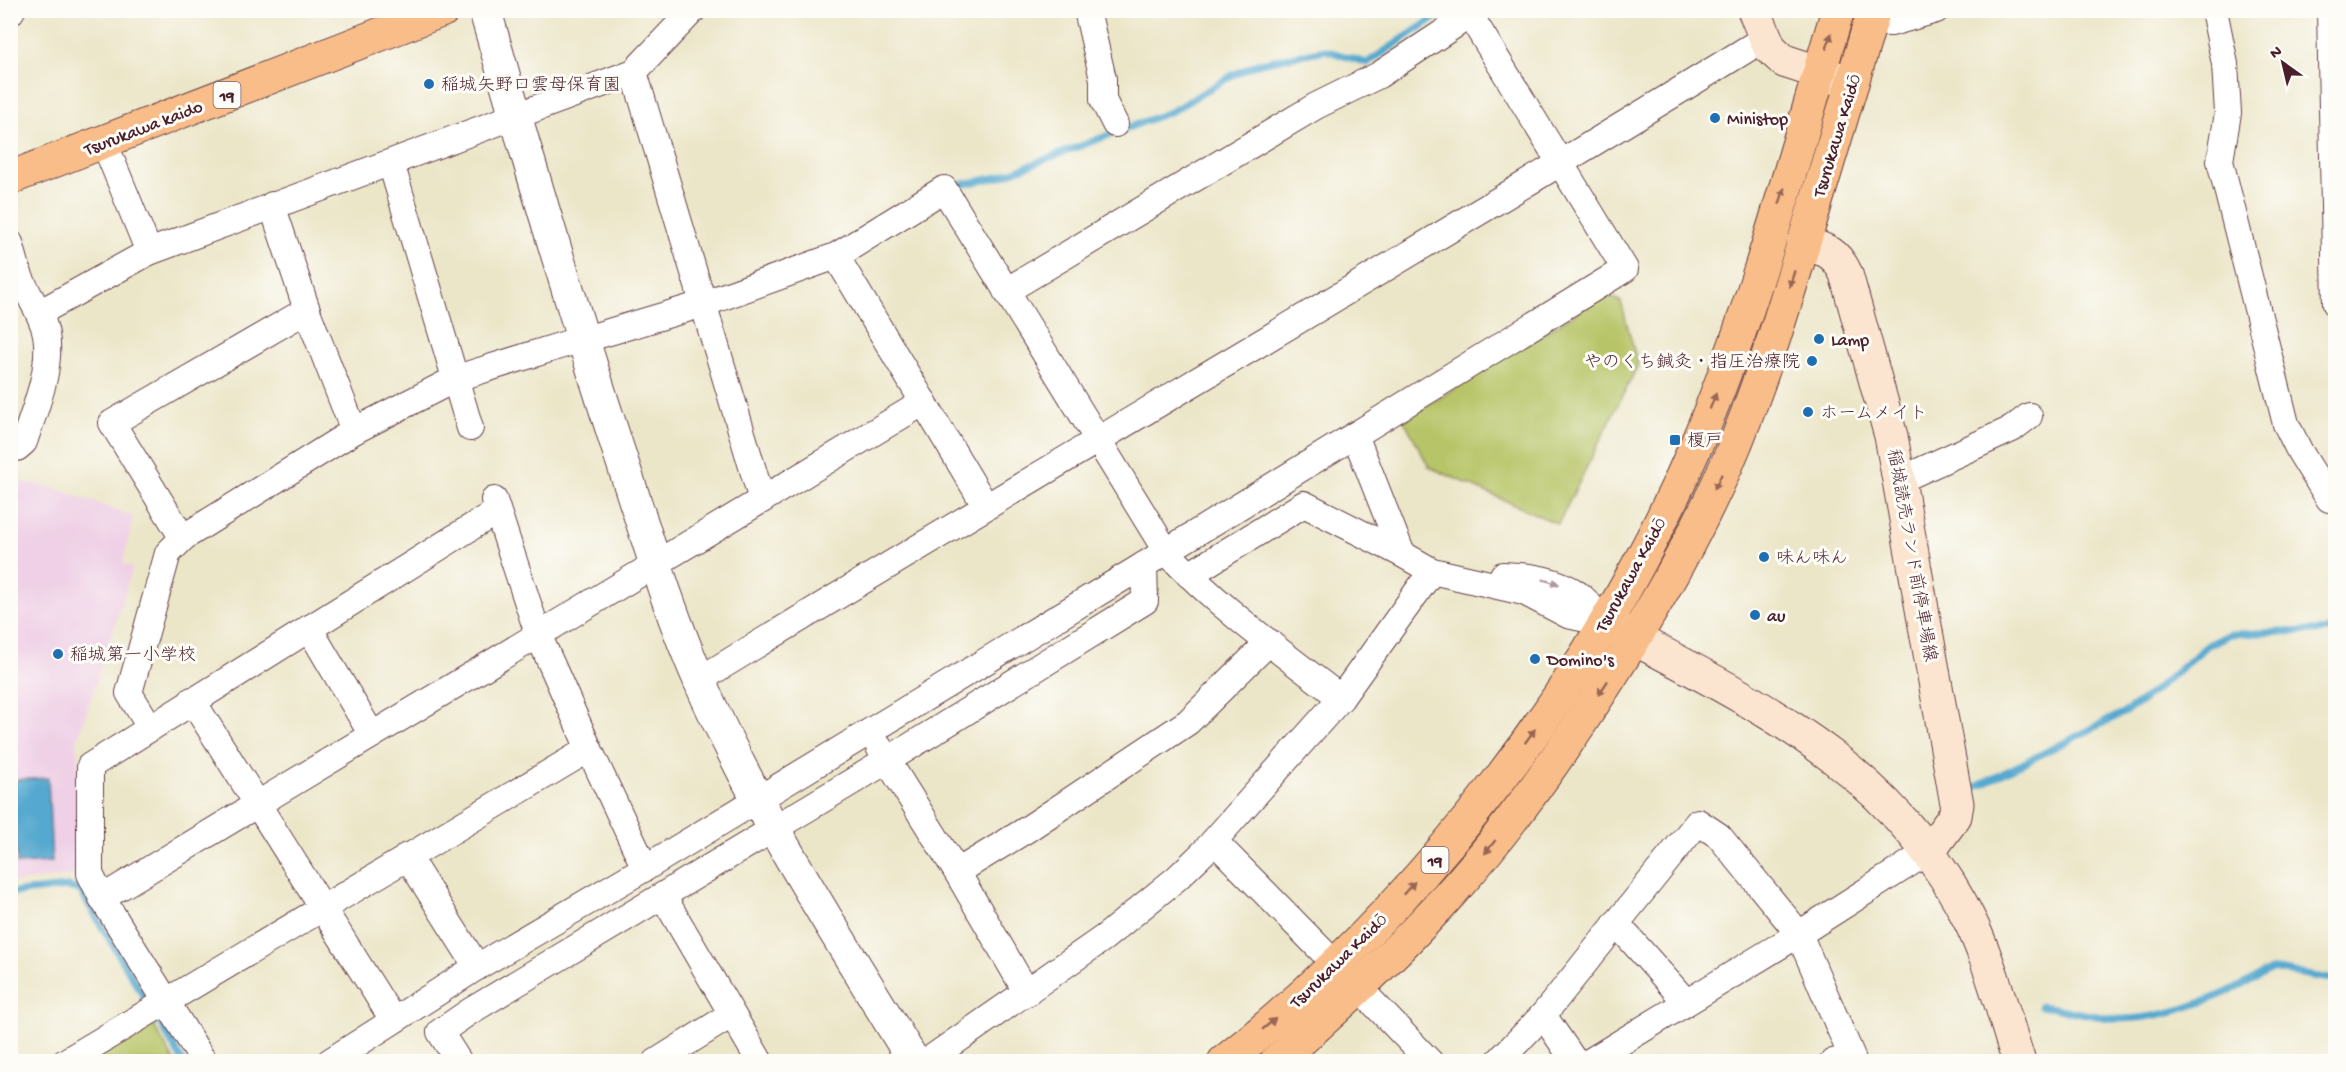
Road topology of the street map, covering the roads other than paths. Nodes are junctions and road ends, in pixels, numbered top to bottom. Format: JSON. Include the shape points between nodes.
{"nodes":[{"id":1,"x":443,"y":10,"type":"edge"},
{"id":2,"x":485,"y":10,"type":"edge"},
{"id":3,"x":693,"y":10,"type":"edge"},
{"id":4,"x":1088,"y":10,"type":"edge"},
{"id":5,"x":1838,"y":10,"type":"edge"},
{"id":6,"x":1936,"y":10,"type":"edge"},
{"id":7,"x":2214,"y":10,"type":"edge"},
{"id":8,"x":2330,"y":10,"type":"edge"},
{"id":9,"x":1872,"y":16,"type":"edge"},
{"id":10,"x":1760,"y":24,"type":"edge"},
{"id":11,"x":634,"y":72,"type":"junction"},
{"id":12,"x":1819,"y":72,"type":"junction"},
{"id":13,"x":1852,"y":83,"type":"junction"},
{"id":14,"x":515,"y":116,"type":"junction"},
{"id":15,"x":1115,"y":124,"type":"dead end"},
{"id":16,"x":104,"y":142,"type":"junction"},
{"id":17,"x":391,"y":163,"type":"junction"},
{"id":18,"x":1561,"y":164,"type":"junction"},
{"id":19,"x":10,"y":178,"type":"edge"},
{"id":20,"x":272,"y":206,"type":"junction"},
{"id":21,"x":10,"y":243,"type":"edge"},
{"id":22,"x":1803,"y":243,"type":"junction"},
{"id":23,"x":149,"y":252,"type":"junction"},
{"id":24,"x":836,"y":256,"type":"junction"},
{"id":25,"x":1006,"y":291,"type":"junction"},
{"id":26,"x":703,"y":304,"type":"junction"},
{"id":27,"x":2336,"y":304,"type":"edge"},
{"id":28,"x":307,"y":310,"type":"junction"},
{"id":29,"x":39,"y":313,"type":"junction"},
{"id":30,"x":599,"y":335,"type":"dead end"},
{"id":31,"x":568,"y":344,"type":"dead end"},
{"id":32,"x":457,"y":378,"type":"junction"},
{"id":33,"x":924,"y":402,"type":"junction"},
{"id":34,"x":2029,"y":416,"type":"dead end"},
{"id":35,"x":470,"y":428,"type":"dead end"},
{"id":36,"x":354,"y":431,"type":"junction"},
{"id":37,"x":1355,"y":435,"type":"junction"},
{"id":38,"x":1098,"y":440,"type":"junction"},
{"id":39,"x":10,"y":449,"type":"edge"},
{"id":40,"x":1900,"y":480,"type":"junction"},
{"id":41,"x":2336,"y":497,"type":"edge"},
{"id":42,"x":762,"y":500,"type":"junction"},
{"id":43,"x":985,"y":506,"type":"junction"},
{"id":44,"x":184,"y":537,"type":"junction"},
{"id":45,"x":1166,"y":551,"type":"junction"},
{"id":46,"x":1402,"y":554,"type":"junction"},
{"id":47,"x":656,"y":564,"type":"junction"},
{"id":48,"x":1144,"y":565,"type":"junction"},
{"id":49,"x":1432,"y":571,"type":"junction"},
{"id":50,"x":1188,"y":575,"type":"junction"},
{"id":51,"x":1604,"y":623,"type":"junction"},
{"id":52,"x":309,"y":628,"type":"junction"},
{"id":53,"x":538,"y":634,"type":"junction"},
{"id":54,"x":1635,"y":639,"type":"junction"},
{"id":55,"x":1269,"y":642,"type":"junction"},
{"id":56,"x":699,"y":680,"type":"junction"},
{"id":57,"x":1341,"y":698,"type":"junction"},
{"id":58,"x":192,"y":700,"type":"junction"},
{"id":59,"x":150,"y":727,"type":"junction"},
{"id":60,"x":870,"y":731,"type":"junction"},
{"id":61,"x":372,"y":735,"type":"junction"},
{"id":62,"x":589,"y":749,"type":"junction"},
{"id":63,"x":888,"y":760,"type":"junction"},
{"id":64,"x":757,"y":798,"type":"junction"},
{"id":65,"x":258,"y":804,"type":"junction"},
{"id":66,"x":774,"y":828,"type":"junction"},
{"id":67,"x":1214,"y":841,"type":"junction"},
{"id":68,"x":680,"y":847,"type":"junction"},
{"id":69,"x":1929,"y":851,"type":"junction"},
{"id":70,"x":407,"y":856,"type":"junction"},
{"id":71,"x":645,"y":868,"type":"junction"},
{"id":72,"x":957,"y":872,"type":"junction"},
{"id":73,"x":695,"y":875,"type":"junction"},
{"id":74,"x":663,"y":896,"type":"junction"},
{"id":75,"x":102,"y":898,"type":"junction"},
{"id":76,"x":322,"y":908,"type":"junction"},
{"id":77,"x":1616,"y":923,"type":"junction"},
{"id":78,"x":1798,"y":934,"type":"junction"},
{"id":79,"x":1335,"y":964,"type":"junction"},
{"id":80,"x":477,"y":967,"type":"junction"},
{"id":81,"x":451,"y":984,"type":"junction"},
{"id":82,"x":1359,"y":988,"type":"junction"},
{"id":83,"x":1028,"y":993,"type":"junction"},
{"id":84,"x":166,"y":1000,"type":"junction"},
{"id":85,"x":1686,"y":1002,"type":"junction"},
{"id":86,"x":469,"y":1012,"type":"junction"},
{"id":87,"x":731,"y":1015,"type":"junction"},
{"id":88,"x":1543,"y":1015,"type":"junction"},
{"id":89,"x":393,"y":1020,"type":"junction"},
{"id":90,"x":65,"y":1062,"type":"edge"},
{"id":91,"x":204,"y":1062,"type":"edge"},
{"id":92,"x":330,"y":1062,"type":"edge"},
{"id":93,"x":459,"y":1062,"type":"edge"},
{"id":94,"x":656,"y":1062,"type":"edge"},
{"id":95,"x":760,"y":1062,"type":"edge"},
{"id":96,"x":914,"y":1062,"type":"edge"},
{"id":97,"x":926,"y":1062,"type":"edge"},
{"id":98,"x":1224,"y":1062,"type":"edge"},
{"id":99,"x":1276,"y":1062,"type":"edge"},
{"id":100,"x":1430,"y":1062,"type":"edge"},
{"id":101,"x":1498,"y":1062,"type":"edge"},
{"id":102,"x":1575,"y":1062,"type":"edge"},
{"id":103,"x":1589,"y":1062,"type":"edge"},
{"id":104,"x":1833,"y":1062,"type":"edge"},
{"id":105,"x":2019,"y":1062,"type":"edge"}],
"edges":[{"from":1,"to":16,"type":"main road","name":"Tsurukawa kaido","number":"19"},
{"from":2,"to":14,"type":"street"},
{"from":3,"to":11,"type":"street"},
{"from":4,"to":15,"type":"street","via":[[1103,80],[1103,100]]},
{"from":12,"to":5,"type":"main road","name":"Tsurukawa Kaidō","number":"19","one_way":true},
{"from":6,"to":9,"type":"street","via":[[1891,23]]},
{"from":7,"to":41,"type":"street","via":[[2225,64],[2228,112],[2220,161],[2250,287],[2286,424],[2329,499]]},
{"from":8,"to":27,"type":"street"},
{"from":9,"to":13,"type":"main road","name":"Tsurukawa Kaidō","number":"19"},
{"from":10,"to":12,"type":"main road","via":[[1770,48],[1784,61]]},
{"from":10,"to":18,"type":"street"},
{"from":11,"to":14,"type":"street"},
{"from":11,"to":26,"type":"street"},
{"from":12,"to":13,"type":"main road"},
{"from":51,"to":12,"type":"main road","name":"Tsurukawa Kaidō","number":"19","one_way":true,"via":[[1656,530],[1710,409],[1742,326]]},
{"from":13,"to":22,"type":"main road","name":"Tsurukawa Kaidō","number":"19"},
{"from":14,"to":17,"type":"street"},
{"from":14,"to":47,"type":"street","via":[[582,339]]},
{"from":16,"to":19,"type":"main road","name":"Tsurukawa kaido","number":"19"},
{"from":16,"to":23,"type":"street"},
{"from":17,"to":20,"type":"street"},
{"from":17,"to":32,"type":"street"},
{"from":18,"to":25,"type":"street","via":[[1470,15],[1379,75],[1316,106]]},
{"from":18,"to":37,"type":"street","via":[[1625,269]]},
{"from":18,"to":38,"type":"street"},
{"from":20,"to":23,"type":"street"},
{"from":20,"to":28,"type":"street"},
{"from":21,"to":29,"type":"street","via":[[20,277]]},
{"from":22,"to":40,"type":"main road","name":"稲城読売ランド前停車場線","via":[[1834,254],[1846,274]]},
{"from":22,"to":54,"type":"main road","name":"Tsurukawa Kaidō","number":"19","one_way":true,"via":[[1772,346],[1728,462],[1671,579]]},
{"from":23,"to":29,"type":"street"},
{"from":24,"to":25,"type":"street","via":[[944,189]]},
{"from":24,"to":26,"type":"street"},
{"from":24,"to":33,"type":"street"},
{"from":25,"to":38,"type":"street"},
{"from":26,"to":30,"type":"street"},
{"from":26,"to":42,"type":"street"},
{"from":28,"to":36,"type":"street"},
{"from":28,"to":44,"type":"street","via":[[112,423]]},
{"from":29,"to":39,"type":"street","via":[[46,333],[43,383],[24,442]]},
{"from":31,"to":32,"type":"street"},
{"from":32,"to":35,"type":"street"},
{"from":32,"to":36,"type":"street"},
{"from":33,"to":42,"type":"street"},
{"from":33,"to":43,"type":"street"},
{"from":34,"to":40,"type":"street","via":[[2012,429]]},
{"from":36,"to":44,"type":"street"},
{"from":37,"to":45,"type":"street"},
{"from":37,"to":46,"type":"street"},
{"from":38,"to":43,"type":"street"},
{"from":38,"to":45,"type":"street"},
{"from":40,"to":69,"type":"main road","name":"稲城読売ランド前停車場線","via":[[1957,804],[1955,816]]},
{"from":42,"to":47,"type":"street"},
{"from":43,"to":56,"type":"street"},
{"from":44,"to":59,"type":"street","via":[[168,553],[129,693]]},
{"from":45,"to":48,"type":"street"},
{"from":45,"to":50,"type":"street"},
{"from":46,"to":49,"type":"street"},
{"from":46,"to":50,"type":"street","via":[[1304,504]]},
{"from":47,"to":53,"type":"street"},
{"from":47,"to":56,"type":"street"},
{"from":48,"to":60,"type":"street"},
{"from":48,"to":63,"type":"street","via":[[1145,601]]},
{"from":49,"to":51,"type":"street","via":[[1473,579],[1529,576],[1560,584],[1580,595]]},
{"from":49,"to":57,"type":"street"},
{"from":50,"to":55,"type":"street"},
{"from":51,"to":54,"type":"main road"},
{"from":79,"to":51,"type":"main road","name":"Tsurukawa Kaidō","number":"19","one_way":true,"via":[[1421,875],[1487,795],[1544,717]]},
{"from":52,"to":53,"type":"street","via":[[496,506]]},
{"from":52,"to":58,"type":"street"},
{"from":52,"to":61,"type":"street"},
{"from":53,"to":61,"type":"street"},
{"from":53,"to":62,"type":"street"},
{"from":54,"to":69,"type":"main road","via":[[1761,708],[1830,754],[1887,803]]},
{"from":54,"to":82,"type":"main road","name":"Tsurukawa Kaidō","number":"19","one_way":true,"via":[[1514,816],[1451,894]]},
{"from":55,"to":57,"type":"street"},
{"from":55,"to":72,"type":"street","via":[[1188,722]]},
{"from":56,"to":64,"type":"street"},
{"from":57,"to":67,"type":"street"},
{"from":58,"to":59,"type":"street"},
{"from":58,"to":65,"type":"street"},
{"from":59,"to":75,"type":"street","via":[[90,766],[90,874]]},
{"from":60,"to":63,"type":"street"},
{"from":60,"to":64,"type":"street"},
{"from":61,"to":65,"type":"street"},
{"from":62,"to":70,"type":"street"},
{"from":62,"to":71,"type":"street"},
{"from":63,"to":66,"type":"street"},
{"from":63,"to":72,"type":"street"},
{"from":64,"to":66,"type":"street"},
{"from":64,"to":68,"type":"street"},
{"from":65,"to":75,"type":"street"},
{"from":65,"to":76,"type":"street"},
{"from":66,"to":73,"type":"street"},
{"from":66,"to":96,"type":"street"},
{"from":67,"to":79,"type":"street"},
{"from":67,"to":83,"type":"street","via":[[1177,878],[1114,930]]},
{"from":68,"to":71,"type":"street"},
{"from":68,"to":73,"type":"street"},
{"from":69,"to":78,"type":"street"},
{"from":69,"to":105,"type":"main road","via":[[1972,925]]},
{"from":70,"to":76,"type":"street"},
{"from":70,"to":80,"type":"street"},
{"from":71,"to":80,"type":"street"},
{"from":72,"to":83,"type":"street"},
{"from":73,"to":74,"type":"street"},
{"from":74,"to":86,"type":"street"},
{"from":74,"to":87,"type":"street"},
{"from":75,"to":84,"type":"street"},
{"from":76,"to":84,"type":"street"},
{"from":76,"to":89,"type":"street"},
{"from":77,"to":78,"type":"street","via":[[1698,822],[1719,836]]},
{"from":77,"to":85,"type":"street"},
{"from":77,"to":88,"type":"street"},
{"from":78,"to":85,"type":"street"},
{"from":78,"to":104,"type":"street","via":[[1852,1057]]},
{"from":98,"to":79,"type":"main road","name":"Tsurukawa Kaidō","number":"19","one_way":true},
{"from":80,"to":81,"type":"street"},
{"from":81,"to":86,"type":"street"},
{"from":81,"to":89,"type":"street"},
{"from":82,"to":99,"type":"main road","name":"Tsurukawa Kaidō","number":"19"},
{"from":82,"to":100,"type":"street"},
{"from":83,"to":97,"type":"street"},
{"from":84,"to":90,"type":"street"},
{"from":84,"to":91,"type":"street"},
{"from":85,"to":103,"type":"street"},
{"from":86,"to":93,"type":"street","via":[[440,1032]]},
{"from":87,"to":94,"type":"street"},
{"from":87,"to":95,"type":"street"},
{"from":88,"to":101,"type":"street"},
{"from":88,"to":102,"type":"street"},
{"from":89,"to":92,"type":"street"}]}
